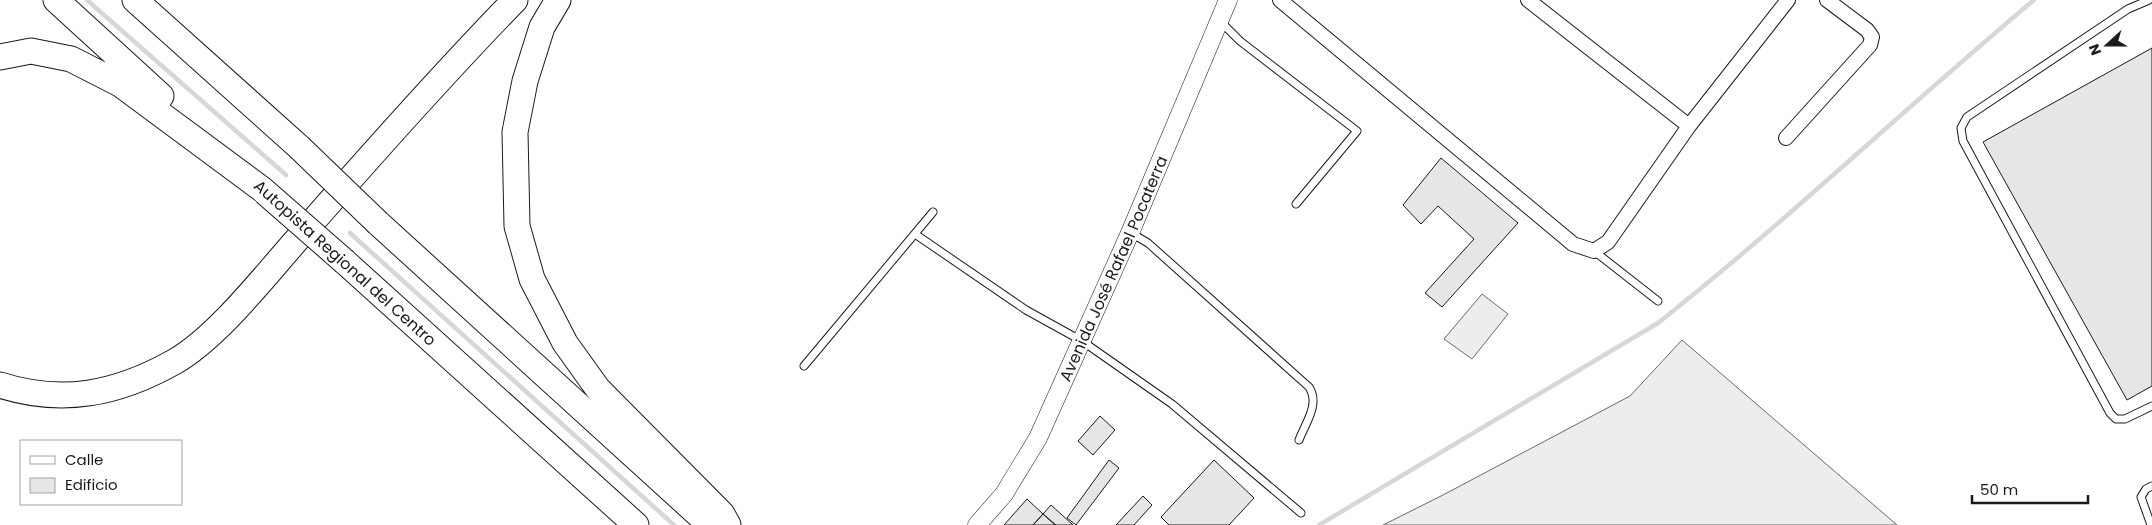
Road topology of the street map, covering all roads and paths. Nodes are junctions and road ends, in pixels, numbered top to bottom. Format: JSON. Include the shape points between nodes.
{"nodes":[{"id":1,"x":56,"y":0,"type":"edge"},
{"id":2,"x":135,"y":0,"type":"edge"},
{"id":3,"x":493,"y":0,"type":"edge"},
{"id":4,"x":514,"y":0,"type":"edge"},
{"id":5,"x":558,"y":0,"type":"edge"},
{"id":6,"x":1228,"y":0,"type":"edge"},
{"id":7,"x":1280,"y":0,"type":"edge"},
{"id":8,"x":1528,"y":0,"type":"edge"},
{"id":9,"x":1827,"y":0,"type":"edge"},
{"id":10,"x":2149,"y":0,"type":"edge"},
{"id":11,"x":1782,"y":2,"type":"edge"},
{"id":12,"x":1219,"y":20,"type":"junction"},
{"id":13,"x":0,"y":57,"type":"edge"},
{"id":14,"x":1689,"y":126,"type":"junction"},
{"id":15,"x":1786,"y":138,"type":"dead end"},
{"id":16,"x":264,"y":191,"type":"junction"},
{"id":17,"x":1296,"y":204,"type":"dead end"},
{"id":18,"x":933,"y":212,"type":"dead end"},
{"id":19,"x":1130,"y":233,"type":"junction"},
{"id":20,"x":915,"y":234,"type":"junction"},
{"id":21,"x":1594,"y":251,"type":"junction"},
{"id":22,"x":1658,"y":301,"type":"dead end"},
{"id":23,"x":1082,"y":341,"type":"junction"},
{"id":24,"x":804,"y":366,"type":"dead end"},
{"id":25,"x":0,"y":374,"type":"edge"},
{"id":26,"x":0,"y":385,"type":"edge"},
{"id":27,"x":2152,"y":406,"type":"edge"},
{"id":28,"x":1299,"y":440,"type":"dead end"},
{"id":29,"x":2152,"y":486,"type":"edge"},
{"id":30,"x":1301,"y":513,"type":"dead end"},
{"id":31,"x":636,"y":525,"type":"edge"},
{"id":32,"x":710,"y":525,"type":"edge"},
{"id":33,"x":728,"y":525,"type":"edge"},
{"id":34,"x":976,"y":525,"type":"edge"},
{"id":35,"x":2151,"y":525,"type":"edge"}],
"edges":[{"from":1,"to":16,"type":"highway","name":"Autopista Regional del Centro"},
{"from":2,"to":32,"type":"highway","bridge":true},
{"from":3,"to":25,"type":"highway","via":[[230,291],[177,340],[113,374],[75,381],[41,382]]},
{"from":4,"to":26,"type":"highway","via":[[244,299],[202,341],[175,362],[140,379],[100,392],[52,396],[20,392]]},
{"from":5,"to":33,"type":"highway","via":[[542,27],[525,81],[515,132],[516,226],[532,279],[565,343],[598,388],[722,514]]},
{"from":6,"to":12,"type":"street","name":"Avenida José Rafael Pocaterra"},
{"from":7,"to":21,"type":"street","via":[[1573,244]]},
{"from":8,"to":14,"type":"street"},
{"from":9,"to":15,"type":"street","via":[[1867,30],[1872,37],[1870,45]]},
{"from":10,"to":27,"type":"lane","via":[[2128,10],[1968,117],[1961,128],[1963,141],[2110,413],[2116,419],[2125,419]]},
{"from":11,"to":14,"type":"street"},
{"from":12,"to":17,"type":"lane","via":[[1240,41],[1357,131]]},
{"from":12,"to":19,"type":"street","name":"Avenida José Rafael Pocaterra"},
{"from":13,"to":16,"type":"highway","via":[[31,51],[71,59],[120,84]]},
{"from":14,"to":21,"type":"street","via":[[1608,242]]},
{"from":16,"to":31,"type":"highway","name":"Autopista Regional del Centro","bridge":true},
{"from":18,"to":20,"type":"lane"},
{"from":19,"to":23,"type":"street","name":"Avenida José Rafael Pocaterra"},
{"from":19,"to":28,"type":"lane","via":[[1148,244],[1309,387],[1314,403]]},
{"from":20,"to":23,"type":"lane","via":[[1026,310]]},
{"from":20,"to":24,"type":"lane"},
{"from":21,"to":22,"type":"lane"},
{"from":23,"to":30,"type":"lane","via":[[1172,404]]},
{"from":23,"to":34,"type":"street","name":"Avenida José Rafael Pocaterra","via":[[1038,438],[1004,494]]},
{"from":29,"to":35,"type":"lane","via":[[2141,497]]}]}
